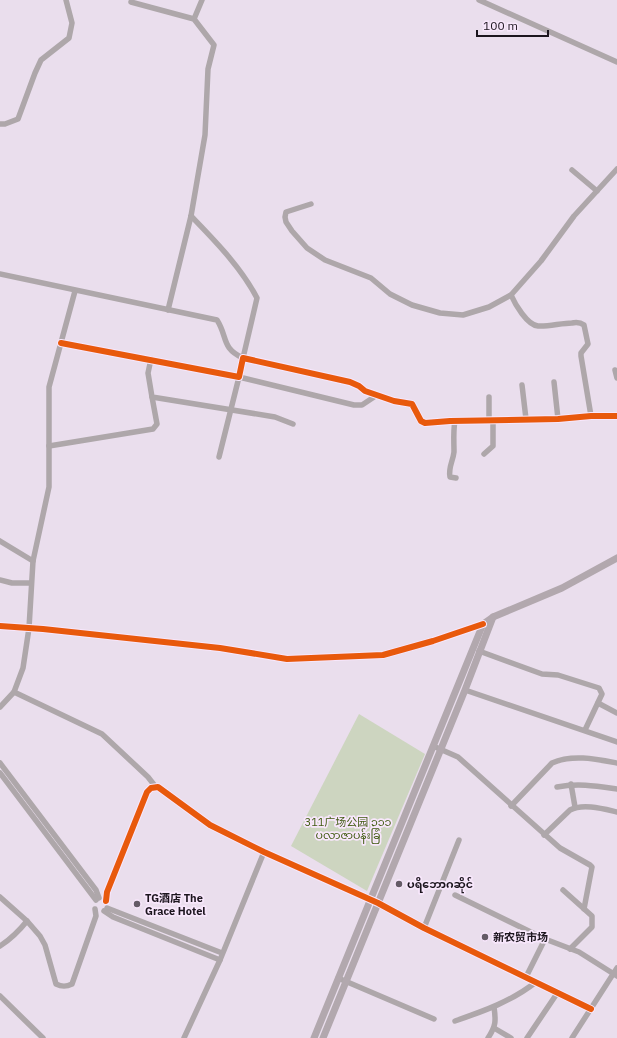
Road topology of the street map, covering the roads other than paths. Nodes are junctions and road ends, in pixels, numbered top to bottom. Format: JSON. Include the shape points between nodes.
{"nodes":[{"id":1,"x":66,"y":0,"type":"edge"},
{"id":2,"x":202,"y":0,"type":"edge"},
{"id":3,"x":479,"y":0,"type":"edge"},
{"id":4,"x":130,"y":2,"type":"dead end"},
{"id":5,"x":194,"y":19,"type":"junction"},
{"id":6,"x":617,"y":62,"type":"edge"},
{"id":7,"x":0,"y":124,"type":"edge"},
{"id":8,"x":617,"y":169,"type":"edge"},
{"id":9,"x":572,"y":170,"type":"dead end"},
{"id":10,"x":597,"y":191,"type":"junction"},
{"id":11,"x":311,"y":204,"type":"dead end"},
{"id":12,"x":191,"y":216,"type":"junction"},
{"id":13,"x":0,"y":274,"type":"edge"},
{"id":14,"x":75,"y":291,"type":"junction"},
{"id":15,"x":510,"y":295,"type":"junction"},
{"id":16,"x":168,"y":310,"type":"junction"},
{"id":17,"x":61,"y":343,"type":"junction"},
{"id":18,"x":243,"y":358,"type":"junction"},
{"id":19,"x":151,"y":360,"type":"junction"},
{"id":20,"x":615,"y":370,"type":"dead end"},
{"id":21,"x":239,"y":377,"type":"junction"},
{"id":22,"x":617,"y":378,"type":"edge"},
{"id":23,"x":554,"y":382,"type":"dead end"},
{"id":24,"x":522,"y":385,"type":"dead end"},
{"id":25,"x":377,"y":395,"type":"junction"},
{"id":26,"x":152,"y":397,"type":"junction"},
{"id":27,"x":489,"y":397,"type":"dead end"},
{"id":28,"x":230,"y":409,"type":"junction"},
{"id":29,"x":591,"y":416,"type":"junction"},
{"id":30,"x":617,"y":416,"type":"edge"},
{"id":31,"x":526,"y":419,"type":"junction"},
{"id":32,"x":558,"y":419,"type":"junction"},
{"id":33,"x":491,"y":420,"type":"junction"},
{"id":34,"x":456,"y":421,"type":"junction"},
{"id":35,"x":293,"y":424,"type":"dead end"},
{"id":36,"x":49,"y":446,"type":"junction"},
{"id":37,"x":484,"y":454,"type":"dead end"},
{"id":38,"x":219,"y":457,"type":"dead end"},
{"id":39,"x":456,"y":478,"type":"dead end"},
{"id":40,"x":0,"y":541,"type":"edge"},
{"id":41,"x":617,"y":558,"type":"edge"},
{"id":42,"x":33,"y":561,"type":"junction"},
{"id":43,"x":0,"y":580,"type":"edge"},
{"id":44,"x":31,"y":583,"type":"junction"},
{"id":45,"x":493,"y":617,"type":"junction"},
{"id":46,"x":483,"y":624,"type":"junction"},
{"id":47,"x":0,"y":626,"type":"edge"},
{"id":48,"x":29,"y":628,"type":"junction"},
{"id":49,"x":479,"y":651,"type":"junction"},
{"id":50,"x":465,"y":690,"type":"junction"},
{"id":51,"x":14,"y":692,"type":"junction"},
{"id":52,"x":598,"y":703,"type":"junction"},
{"id":53,"x":0,"y":707,"type":"edge"},
{"id":54,"x":617,"y":713,"type":"edge"},
{"id":55,"x":585,"y":730,"type":"junction"},
{"id":56,"x":617,"y":742,"type":"edge"},
{"id":57,"x":433,"y":746,"type":"junction"},
{"id":58,"x":440,"y":749,"type":"junction"},
{"id":59,"x":0,"y":763,"type":"edge"},
{"id":60,"x":617,"y":763,"type":"edge"},
{"id":61,"x":4,"y":774,"type":"edge"},
{"id":62,"x":572,"y":784,"type":"junction"},
{"id":63,"x":155,"y":786,"type":"junction"},
{"id":64,"x":557,"y":787,"type":"dead end"},
{"id":65,"x":617,"y":789,"type":"edge"},
{"id":66,"x":414,"y":792,"type":"junction"},
{"id":67,"x":422,"y":795,"type":"junction"},
{"id":68,"x":511,"y":806,"type":"junction"},
{"id":69,"x":575,"y":808,"type":"junction"},
{"id":70,"x":617,"y":812,"type":"edge"},
{"id":71,"x":544,"y":835,"type":"junction"},
{"id":72,"x":396,"y":838,"type":"junction"},
{"id":73,"x":403,"y":840,"type":"junction"},
{"id":74,"x":459,"y":840,"type":"dead end"},
{"id":75,"x":264,"y":852,"type":"junction"},
{"id":76,"x":563,"y":890,"type":"dead end"},
{"id":77,"x":455,"y":895,"type":"dead end"},
{"id":78,"x":0,"y":897,"type":"edge"},
{"id":79,"x":100,"y":899,"type":"junction"},
{"id":80,"x":370,"y":899,"type":"junction"},
{"id":81,"x":378,"y":903,"type":"junction"},
{"id":82,"x":584,"y":909,"type":"junction"},
{"id":83,"x":100,"y":911,"type":"junction"},
{"id":84,"x":27,"y":921,"type":"junction"},
{"id":85,"x":424,"y":928,"type":"junction"},
{"id":86,"x":545,"y":939,"type":"junction"},
{"id":87,"x":358,"y":940,"type":"junction"},
{"id":88,"x":0,"y":946,"type":"edge"},
{"id":89,"x":570,"y":949,"type":"junction"},
{"id":90,"x":222,"y":953,"type":"junction"},
{"id":91,"x":220,"y":960,"type":"junction"},
{"id":92,"x":617,"y":968,"type":"edge"},
{"id":93,"x":615,"y":975,"type":"edge"},
{"id":94,"x":526,"y":977,"type":"junction"},
{"id":95,"x":338,"y":978,"type":"junction"},
{"id":96,"x":346,"y":981,"type":"junction"},
{"id":97,"x":536,"y":982,"type":"junction"},
{"id":98,"x":558,"y":992,"type":"junction"},
{"id":99,"x":0,"y":996,"type":"edge"},
{"id":100,"x":494,"y":1007,"type":"junction"},
{"id":101,"x":591,"y":1009,"type":"junction"},
{"id":102,"x":323,"y":1017,"type":"junction"},
{"id":103,"x":434,"y":1019,"type":"dead end"},
{"id":104,"x":330,"y":1021,"type":"junction"},
{"id":105,"x":455,"y":1021,"type":"dead end"},
{"id":106,"x":494,"y":1028,"type":"junction"},
{"id":107,"x":43,"y":1038,"type":"edge"},
{"id":108,"x":184,"y":1038,"type":"edge"},
{"id":109,"x":314,"y":1038,"type":"edge"},
{"id":110,"x":323,"y":1038,"type":"edge"},
{"id":111,"x":488,"y":1038,"type":"edge"},
{"id":112,"x":511,"y":1038,"type":"edge"},
{"id":113,"x":527,"y":1038,"type":"edge"},
{"id":114,"x":572,"y":1038,"type":"edge"}],
"edges":[{"from":1,"to":7,"type":"street","via":[[72,23],[69,38],[41,60],[18,119]]},
{"from":2,"to":5,"type":"street"},
{"from":3,"to":6,"type":"street"},
{"from":4,"to":5,"type":"street"},
{"from":5,"to":12,"type":"street","via":[[214,45],[208,69],[205,135]]},
{"from":8,"to":10,"type":"street"},
{"from":9,"to":10,"type":"street"},
{"from":10,"to":15,"type":"street"},
{"from":11,"to":15,"type":"street","via":[[286,212],[284,217],[304,244],[325,260],[371,278],[400,300],[440,312],[463,315],[489,307]]},
{"from":12,"to":16,"type":"street"},
{"from":12,"to":18,"type":"street","via":[[226,254],[250,284],[257,298]]},
{"from":13,"to":14,"type":"street"},
{"from":14,"to":16,"type":"street"},
{"from":14,"to":17,"type":"street"},
{"from":15,"to":29,"type":"street","via":[[516,306],[538,326],[581,322],[584,325],[588,344],[581,356]]},
{"from":16,"to":18,"type":"street","via":[[217,320],[223,330],[225,343],[231,351]]},
{"from":17,"to":19,"type":"street"},
{"from":17,"to":36,"type":"street","via":[[49,387]]},
{"from":18,"to":21,"type":"street"},
{"from":18,"to":25,"type":"street","via":[[350,382]]},
{"from":19,"to":21,"type":"street"},
{"from":19,"to":26,"type":"street","via":[[148,373]]},
{"from":20,"to":22,"type":"street"},
{"from":21,"to":25,"type":"street","via":[[354,405],[362,405]]},
{"from":21,"to":28,"type":"street"},
{"from":23,"to":32,"type":"street"},
{"from":24,"to":31,"type":"street"},
{"from":25,"to":34,"type":"street","via":[[412,404],[421,421],[425,423]]},
{"from":26,"to":28,"type":"street"},
{"from":26,"to":36,"type":"street","via":[[157,424],[153,429]]},
{"from":27,"to":33,"type":"street"},
{"from":28,"to":35,"type":"street","via":[[275,417]]},
{"from":28,"to":38,"type":"street"},
{"from":29,"to":30,"type":"street"},
{"from":29,"to":32,"type":"street"},
{"from":31,"to":32,"type":"street"},
{"from":31,"to":33,"type":"street"},
{"from":33,"to":34,"type":"street"},
{"from":33,"to":37,"type":"street","via":[[493,446]]},
{"from":34,"to":39,"type":"street","via":[[449,475]]},
{"from":36,"to":42,"type":"street","via":[[49,487]]},
{"from":40,"to":42,"type":"street"},
{"from":41,"to":45,"type":"main road","via":[[562,588]]},
{"from":42,"to":44,"type":"street"},
{"from":43,"to":44,"type":"street"},
{"from":44,"to":48,"type":"street"},
{"from":45,"to":46,"type":"main road"},
{"from":45,"to":49,"type":"main road"},
{"from":46,"to":48,"type":"street","via":[[383,655],[287,659],[220,648]]},
{"from":46,"to":57,"type":"main road"},
{"from":47,"to":48,"type":"street"},
{"from":48,"to":51,"type":"street","via":[[23,668]]},
{"from":49,"to":50,"type":"main road"},
{"from":49,"to":52,"type":"street","via":[[542,674],[558,675],[599,688],[602,694]]},
{"from":50,"to":55,"type":"street"},
{"from":50,"to":58,"type":"main road"},
{"from":51,"to":53,"type":"street"},
{"from":51,"to":63,"type":"street","via":[[102,734]]},
{"from":52,"to":54,"type":"street"},
{"from":52,"to":55,"type":"street"},
{"from":55,"to":56,"type":"street"},
{"from":57,"to":58,"type":"street"},
{"from":57,"to":66,"type":"main road"},
{"from":58,"to":67,"type":"main road"},
{"from":58,"to":68,"type":"street","via":[[458,757]]},
{"from":59,"to":61,"type":"street"},
{"from":60,"to":68,"type":"street","via":[[595,758],[560,759],[552,763]]},
{"from":61,"to":79,"type":"street","via":[[75,867],[96,890]]},
{"from":62,"to":64,"type":"street"},
{"from":62,"to":65,"type":"street"},
{"from":62,"to":69,"type":"street"},
{"from":63,"to":75,"type":"street","via":[[160,787],[210,825]]},
{"from":63,"to":79,"type":"street","via":[[147,792],[107,892]]},
{"from":66,"to":67,"type":"main road"},
{"from":66,"to":72,"type":"main road"},
{"from":67,"to":73,"type":"main road"},
{"from":68,"to":71,"type":"street"},
{"from":69,"to":70,"type":"street"},
{"from":69,"to":71,"type":"street"},
{"from":71,"to":82,"type":"street","via":[[592,867]]},
{"from":72,"to":73,"type":"main road"},
{"from":72,"to":80,"type":"main road"},
{"from":73,"to":81,"type":"main road"},
{"from":74,"to":85,"type":"street"},
{"from":75,"to":80,"type":"street"},
{"from":75,"to":90,"type":"street"},
{"from":76,"to":82,"type":"street"},
{"from":77,"to":86,"type":"street"},
{"from":78,"to":84,"type":"street"},
{"from":79,"to":83,"type":"street","via":[[94,906]]},
{"from":79,"to":83,"type":"street","via":[[108,904]]},
{"from":80,"to":81,"type":"street"},
{"from":80,"to":87,"type":"main road"},
{"from":81,"to":85,"type":"street"},
{"from":81,"to":87,"type":"main road"},
{"from":82,"to":89,"type":"street","via":[[592,916],[592,928]]},
{"from":83,"to":84,"type":"street","via":[[72,984],[66,987],[56,984],[45,945]]},
{"from":83,"to":90,"type":"street"},
{"from":83,"to":91,"type":"street"},
{"from":84,"to":88,"type":"street"},
{"from":85,"to":94,"type":"street"},
{"from":86,"to":89,"type":"street"},
{"from":86,"to":94,"type":"street"},
{"from":87,"to":95,"type":"main road"},
{"from":87,"to":96,"type":"main road"},
{"from":89,"to":93,"type":"street"},
{"from":90,"to":91,"type":"street"},
{"from":91,"to":108,"type":"street"},
{"from":92,"to":93,"type":"street"},
{"from":93,"to":101,"type":"street"},
{"from":94,"to":97,"type":"street"},
{"from":95,"to":96,"type":"street"},
{"from":95,"to":102,"type":"main road"},
{"from":96,"to":103,"type":"street"},
{"from":96,"to":104,"type":"main road"},
{"from":97,"to":98,"type":"street"},
{"from":97,"to":100,"type":"street"},
{"from":98,"to":101,"type":"street"},
{"from":98,"to":113,"type":"street"},
{"from":99,"to":107,"type":"street"},
{"from":100,"to":105,"type":"street"},
{"from":100,"to":106,"type":"street"},
{"from":101,"to":114,"type":"street"},
{"from":102,"to":104,"type":"main road"},
{"from":102,"to":109,"type":"main road"},
{"from":104,"to":110,"type":"main road"},
{"from":106,"to":111,"type":"street"},
{"from":106,"to":112,"type":"street"}]}
